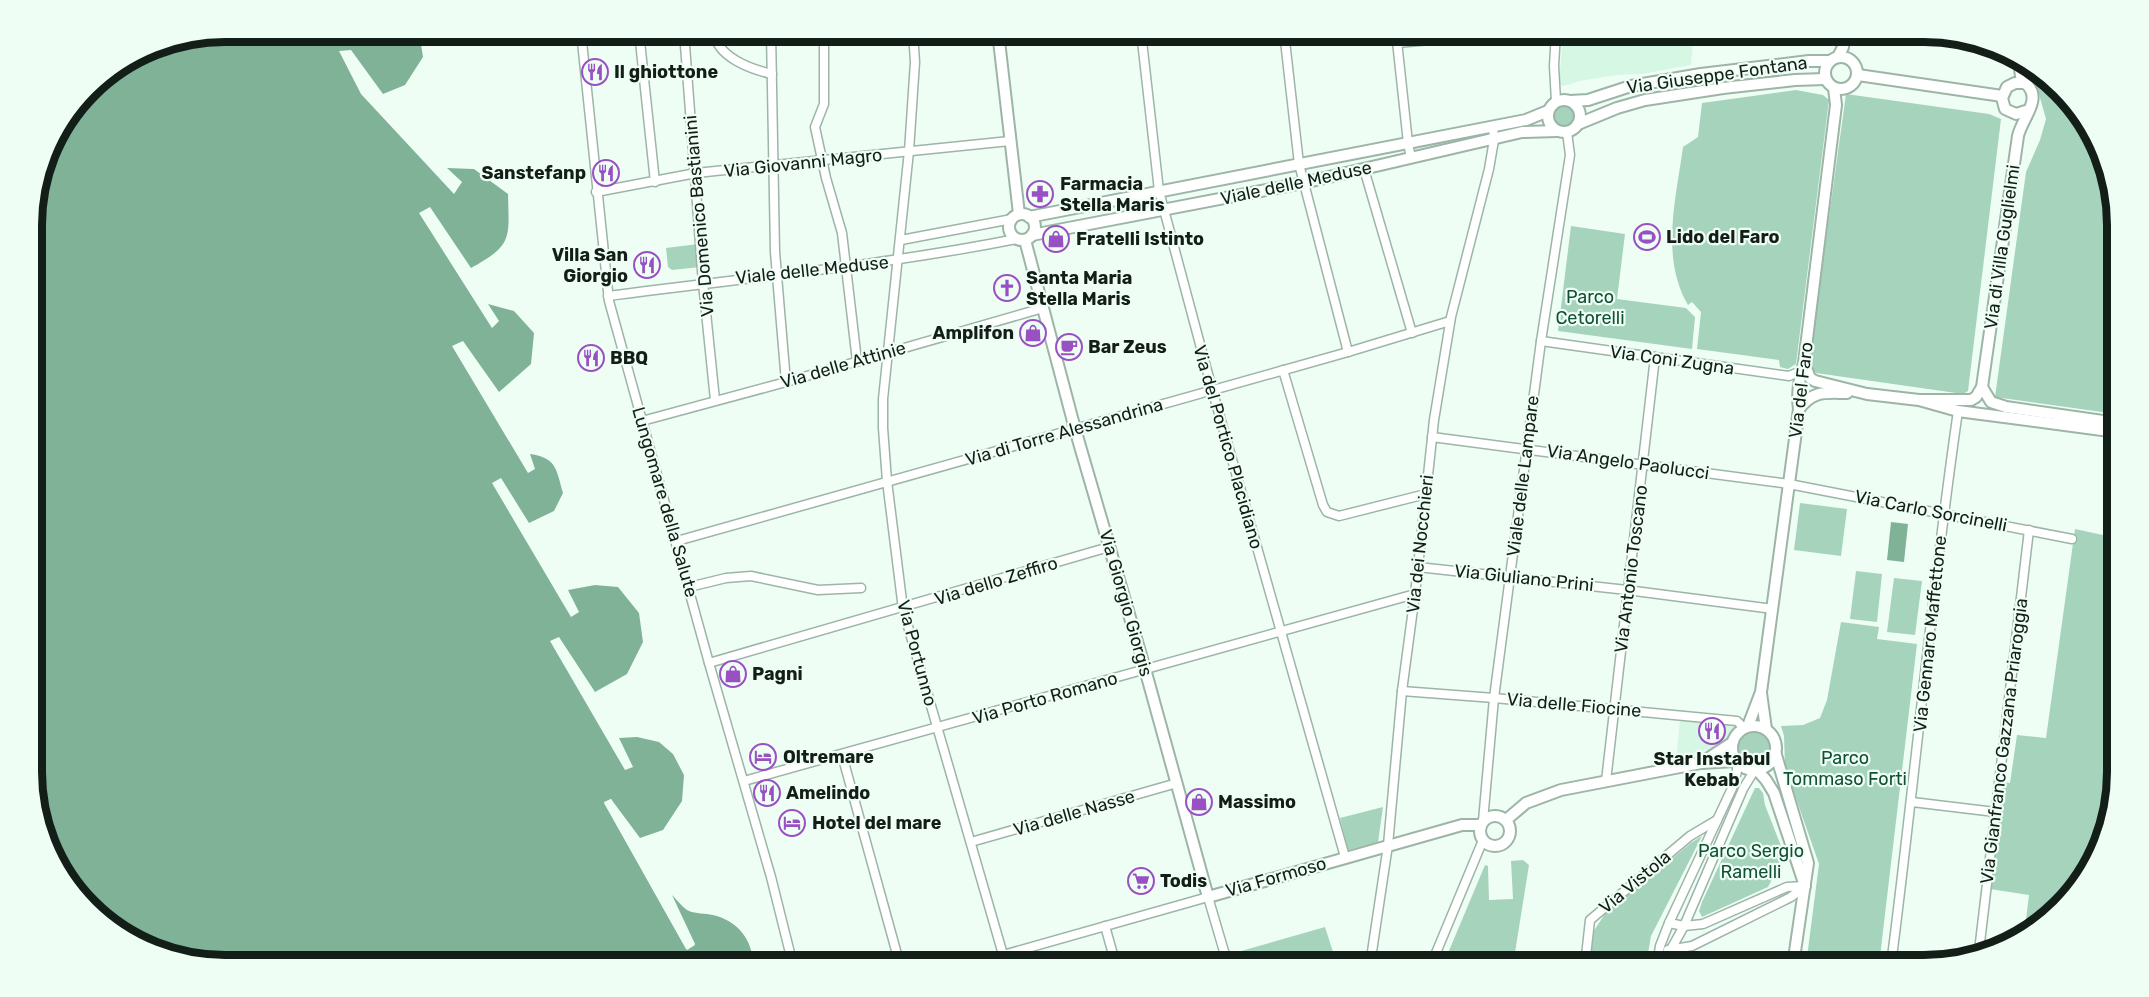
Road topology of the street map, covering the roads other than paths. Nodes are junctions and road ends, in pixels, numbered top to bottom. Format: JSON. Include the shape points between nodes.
{"nodes":[{"id":1,"x":581,"y":42,"type":"edge"},
{"id":2,"x":640,"y":42,"type":"edge"},
{"id":3,"x":685,"y":42,"type":"edge"},
{"id":4,"x":716,"y":42,"type":"edge"},
{"id":5,"x":771,"y":42,"type":"edge"},
{"id":6,"x":824,"y":42,"type":"edge"},
{"id":7,"x":914,"y":42,"type":"edge"},
{"id":8,"x":999,"y":42,"type":"edge"},
{"id":9,"x":1142,"y":42,"type":"edge"},
{"id":10,"x":1285,"y":42,"type":"edge"},
{"id":11,"x":1408,"y":42,"type":"edge"},
{"id":12,"x":1555,"y":42,"type":"edge"},
{"id":13,"x":1844,"y":42,"type":"edge"},
{"id":14,"x":1397,"y":43,"type":"joint"},
{"id":15,"x":1834,"y":59,"type":"junction"},
{"id":16,"x":2020,"y":69,"type":"edge"},
{"id":17,"x":772,"y":74,"type":"junction"},
{"id":18,"x":1857,"y":75,"type":"junction"},
{"id":19,"x":1825,"y":79,"type":"junction"},
{"id":20,"x":2022,"y":83,"type":"junction"},
{"id":21,"x":1834,"y":88,"type":"junction"},
{"id":22,"x":2002,"y":96,"type":"junction"},
{"id":23,"x":1556,"y":101,"type":"junction"},
{"id":24,"x":1570,"y":101,"type":"junction"},
{"id":25,"x":2029,"y":110,"type":"junction"},
{"id":26,"x":1548,"y":111,"type":"junction"},
{"id":27,"x":1578,"y":124,"type":"junction"},
{"id":28,"x":1493,"y":126,"type":"junction"},
{"id":29,"x":1562,"y":132,"type":"junction"},
{"id":30,"x":1494,"y":140,"type":"junction"},
{"id":31,"x":1010,"y":141,"type":"junction"},
{"id":32,"x":1408,"y":143,"type":"junction"},
{"id":33,"x":909,"y":152,"type":"junction"},
{"id":34,"x":1411,"y":158,"type":"junction"},
{"id":35,"x":822,"y":161,"type":"junction"},
{"id":36,"x":1299,"y":164,"type":"junction"},
{"id":37,"x":773,"y":166,"type":"junction"},
{"id":38,"x":1364,"y":169,"type":"junction"},
{"id":39,"x":696,"y":173,"type":"junction"},
{"id":40,"x":655,"y":182,"type":"junction"},
{"id":41,"x":1303,"y":183,"type":"junction"},
{"id":42,"x":1159,"y":191,"type":"junction"},
{"id":43,"x":596,"y":192,"type":"junction"},
{"id":44,"x":1164,"y":210,"type":"junction"},
{"id":45,"x":1020,"y":217,"type":"junction"},
{"id":46,"x":1024,"y":238,"type":"junction"},
{"id":47,"x":901,"y":240,"type":"junction"},
{"id":48,"x":897,"y":261,"type":"junction"},
{"id":49,"x":847,"y":266,"type":"junction"},
{"id":50,"x":776,"y":274,"type":"junction"},
{"id":51,"x":703,"y":283,"type":"junction"},
{"id":52,"x":608,"y":296,"type":"junction"},
{"id":53,"x":1043,"y":308,"type":"junction"},
{"id":54,"x":1450,"y":321,"type":"junction"},
{"id":55,"x":1412,"y":333,"type":"junction"},
{"id":56,"x":1541,"y":341,"type":"junction"},
{"id":57,"x":887,"y":352,"type":"junction"},
{"id":58,"x":1348,"y":352,"type":"junction"},
{"id":59,"x":1655,"y":357,"type":"junction"},
{"id":60,"x":857,"y":361,"type":"junction"},
{"id":61,"x":1802,"y":367,"type":"junction"},
{"id":62,"x":1283,"y":370,"type":"junction"},
{"id":63,"x":786,"y":382,"type":"junction"},
{"id":64,"x":1982,"y":387,"type":"junction"},
{"id":65,"x":1212,"y":389,"type":"junction"},
{"id":66,"x":1867,"y":394,"type":"junction"},
{"id":67,"x":715,"y":400,"type":"junction"},
{"id":68,"x":1918,"y":400,"type":"junction"},
{"id":69,"x":1799,"y":410,"type":"junction"},
{"id":70,"x":1958,"y":411,"type":"junction"},
{"id":71,"x":642,"y":421,"type":"junction"},
{"id":72,"x":2107,"y":422,"type":"edge"},
{"id":73,"x":1075,"y":429,"type":"junction"},
{"id":74,"x":2107,"y":431,"type":"edge"},
{"id":75,"x":1432,"y":437,"type":"junction"},
{"id":76,"x":1527,"y":448,"type":"junction"},
{"id":77,"x":1643,"y":463,"type":"junction"},
{"id":78,"x":887,"y":481,"type":"junction"},
{"id":79,"x":1789,"y":484,"type":"junction"},
{"id":80,"x":1426,"y":494,"type":"junction"},
{"id":81,"x":1943,"y":514,"type":"junction"},
{"id":82,"x":2029,"y":530,"type":"junction"},
{"id":83,"x":2072,"y":539,"type":"dead end"},
{"id":84,"x":677,"y":541,"type":"junction"},
{"id":85,"x":1109,"y":547,"type":"junction"},
{"id":86,"x":1418,"y":567,"type":"junction"},
{"id":87,"x":1510,"y":576,"type":"junction"},
{"id":88,"x":689,"y":587,"type":"junction"},
{"id":89,"x":861,"y":588,"type":"dead end"},
{"id":90,"x":1627,"y":590,"type":"junction"},
{"id":91,"x":1415,"y":594,"type":"junction"},
{"id":92,"x":903,"y":609,"type":"junction"},
{"id":93,"x":1773,"y":609,"type":"junction"},
{"id":94,"x":1280,"y":632,"type":"junction"},
{"id":95,"x":710,"y":663,"type":"junction"},
{"id":96,"x":1145,"y":669,"type":"junction"},
{"id":97,"x":1402,"y":691,"type":"junction"},
{"id":98,"x":1761,"y":692,"type":"junction"},
{"id":99,"x":1494,"y":698,"type":"junction"},
{"id":100,"x":1615,"y":709,"type":"junction"},
{"id":101,"x":1746,"y":727,"type":"junction"},
{"id":102,"x":938,"y":728,"type":"junction"},
{"id":103,"x":1766,"y":729,"type":"junction"},
{"id":104,"x":1732,"y":743,"type":"junction"},
{"id":105,"x":842,"y":755,"type":"junction"},
{"id":106,"x":1776,"y":755,"type":"junction"},
{"id":107,"x":1736,"y":762,"type":"junction"},
{"id":108,"x":1701,"y":763,"type":"junction"},
{"id":109,"x":1756,"y":771,"type":"junction"},
{"id":110,"x":744,"y":781,"type":"junction"},
{"id":111,"x":1606,"y":781,"type":"junction"},
{"id":112,"x":1177,"y":783,"type":"junction"},
{"id":113,"x":1912,"y":802,"type":"junction"},
{"id":114,"x":1995,"y":812,"type":"junction"},
{"id":115,"x":1506,"y":820,"type":"junction"},
{"id":116,"x":1717,"y":820,"type":"junction"},
{"id":117,"x":1482,"y":823,"type":"junction"},
{"id":118,"x":1483,"y":840,"type":"junction"},
{"id":119,"x":970,"y":842,"type":"junction"},
{"id":120,"x":1388,"y":845,"type":"junction"},
{"id":121,"x":1345,"y":857,"type":"junction"},
{"id":122,"x":1805,"y":886,"type":"junction"},
{"id":123,"x":1208,"y":897,"type":"junction"},
{"id":124,"x":1669,"y":923,"type":"junction"},
{"id":125,"x":1104,"y":926,"type":"junction"},
{"id":126,"x":1684,"y":926,"type":"junction"},
{"id":127,"x":1660,"y":946,"type":"junction"},
{"id":128,"x":1980,"y":946,"type":"edge"},
{"id":129,"x":1670,"y":951,"type":"junction"},
{"id":130,"x":790,"y":955,"type":"edge"},
{"id":131,"x":897,"y":955,"type":"edge"},
{"id":132,"x":1002,"y":955,"type":"edge"},
{"id":133,"x":1021,"y":955,"type":"edge"},
{"id":134,"x":1113,"y":955,"type":"edge"},
{"id":135,"x":1225,"y":955,"type":"edge"},
{"id":136,"x":1372,"y":955,"type":"edge"},
{"id":137,"x":1435,"y":955,"type":"edge"},
{"id":138,"x":1586,"y":955,"type":"edge"},
{"id":139,"x":1659,"y":955,"type":"edge"},
{"id":140,"x":1669,"y":955,"type":"edge"},
{"id":141,"x":1795,"y":955,"type":"edge"},
{"id":142,"x":1892,"y":955,"type":"edge"}],
"edges":[{"from":1,"to":43,"type":"street","name":"Lungomare della Salute"},
{"from":2,"to":40,"type":"street"},
{"from":3,"to":39,"type":"street","name":"Via Domenico Bastianini"},
{"from":4,"to":17,"type":"street","via":[[750,68]]},
{"from":5,"to":17,"type":"street"},
{"from":6,"to":35,"type":"street","via":[[824,104],[815,125]]},
{"from":7,"to":33,"type":"street","name":"Via Portunno"},
{"from":8,"to":31,"type":"street"},
{"from":9,"to":42,"type":"street","name":"Via del Portico Placidiano"},
{"from":10,"to":36,"type":"street"},
{"from":11,"to":14,"type":"street"},
{"from":12,"to":23,"type":"street"},
{"from":13,"to":15,"type":"street"},
{"from":14,"to":32,"type":"street"},
{"from":15,"to":18,"type":"street","via":[[1853,61]]},
{"from":15,"to":19,"type":"street","via":[[1826,68]]},
{"from":15,"to":24,"type":"street","name":"Via Giuseppe Fontana","via":[[1701,74],[1631,86],[1585,101]]},
{"from":16,"to":20,"type":"street"},
{"from":17,"to":37,"type":"street"},
{"from":18,"to":21,"type":"street","via":[[1849,87]]},
{"from":18,"to":22,"type":"street"},
{"from":19,"to":21,"type":"street"},
{"from":19,"to":27,"type":"street","name":"Via Giuseppe Fontana","via":[[1653,99],[1628,104]]},
{"from":20,"to":22,"type":"street","via":[[2009,85]]},
{"from":20,"to":25,"type":"street","via":[[2032,92]]},
{"from":21,"to":61,"type":"street","name":"Via del Faro","via":[[1836,105]]},
{"from":22,"to":25,"type":"street","via":[[2003,106],[2010,112]]},
{"from":23,"to":24,"type":"street"},
{"from":23,"to":26,"type":"street"},
{"from":24,"to":27,"type":"street","via":[[1580,113]]},
{"from":25,"to":64,"type":"street","name":"Via di Villa Guglielmi","via":[[2018,136]]},
{"from":26,"to":28,"type":"street","name":"Viale delle Meduse"},
{"from":26,"to":29,"type":"street","via":[[1550,126]]},
{"from":27,"to":29,"type":"street"},
{"from":28,"to":30,"type":"street","name":"Via dei Nocchieri"},
{"from":28,"to":32,"type":"street","name":"Viale delle Meduse"},
{"from":29,"to":30,"type":"street","name":"Viale delle Meduse","via":[[1527,131]]},
{"from":29,"to":56,"type":"street","name":"Viale delle Lampare","via":[[1570,145],[1570,155]]},
{"from":30,"to":34,"type":"street","name":"Viale delle Meduse"},
{"from":30,"to":54,"type":"street","name":"Via dei Nocchieri"},
{"from":31,"to":33,"type":"street","name":"Via Giovanni Magro"},
{"from":31,"to":45,"type":"street"},
{"from":32,"to":34,"type":"street"},
{"from":32,"to":36,"type":"street","name":"Viale delle Meduse"},
{"from":33,"to":35,"type":"street","name":"Via Giovanni Magro"},
{"from":33,"to":47,"type":"street","name":"Via Portunno"},
{"from":34,"to":38,"type":"street","name":"Viale delle Meduse"},
{"from":35,"to":37,"type":"street","name":"Via Giovanni Magro"},
{"from":35,"to":49,"type":"street","via":[[840,223]]},
{"from":36,"to":41,"type":"street"},
{"from":36,"to":42,"type":"street","name":"Viale delle Meduse"},
{"from":37,"to":39,"type":"street","name":"Via Giovanni Magro"},
{"from":37,"to":50,"type":"street"},
{"from":38,"to":41,"type":"street","name":"Viale delle Meduse"},
{"from":38,"to":55,"type":"street"},
{"from":39,"to":40,"type":"street","name":"Via Giovanni Magro"},
{"from":39,"to":51,"type":"street","name":"Via Domenico Bastianini"},
{"from":40,"to":43,"type":"street","name":"Via Giovanni Magro"},
{"from":41,"to":44,"type":"street","name":"Viale delle Meduse"},
{"from":41,"to":58,"type":"street"},
{"from":42,"to":44,"type":"street","name":"Via del Portico Placidiano"},
{"from":42,"to":45,"type":"street","name":"Viale delle Meduse"},
{"from":43,"to":52,"type":"street","name":"Lungomare della Salute"},
{"from":44,"to":46,"type":"street","name":"Viale delle Meduse"},
{"from":44,"to":65,"type":"street","name":"Via del Portico Placidiano"},
{"from":45,"to":46,"type":"street","via":[[1034,224]]},
{"from":45,"to":46,"type":"street","via":[[1009,229]]},
{"from":45,"to":47,"type":"street","name":"Viale delle Meduse"},
{"from":46,"to":48,"type":"street","name":"Viale delle Meduse"},
{"from":46,"to":53,"type":"street","name":"Via Giorgio Giorgis"},
{"from":47,"to":48,"type":"street","name":"Via Portunno"},
{"from":48,"to":49,"type":"street","name":"Viale delle Meduse"},
{"from":48,"to":57,"type":"street","name":"Via Portunno"},
{"from":49,"to":50,"type":"street","name":"Viale delle Meduse"},
{"from":49,"to":60,"type":"street"},
{"from":50,"to":51,"type":"street","name":"Viale delle Meduse"},
{"from":50,"to":63,"type":"street"},
{"from":51,"to":52,"type":"street","name":"Viale delle Meduse"},
{"from":51,"to":67,"type":"street","name":"Via Domenico Bastianini"},
{"from":52,"to":71,"type":"street","name":"Lungomare della Salute"},
{"from":53,"to":57,"type":"street","name":"Via delle Attinie"},
{"from":53,"to":73,"type":"street","name":"Via Giorgio Giorgis"},
{"from":54,"to":55,"type":"street","name":"Via di Torre Alessandrina"},
{"from":54,"to":75,"type":"street","name":"Via dei Nocchieri"},
{"from":55,"to":58,"type":"street","name":"Via di Torre Alessandrina"},
{"from":56,"to":59,"type":"street","name":"Via Coni Zugna"},
{"from":56,"to":76,"type":"street","name":"Viale delle Lampare"},
{"from":57,"to":60,"type":"street","name":"Via delle Attinie"},
{"from":57,"to":78,"type":"street","name":"Via Portunno","via":[[883,428]]},
{"from":58,"to":62,"type":"street","name":"Via di Torre Alessandrina"},
{"from":59,"to":61,"type":"street","name":"Via Coni Zugna","via":[[1789,376]]},
{"from":59,"to":77,"type":"street","name":"Via Antonio Toscano"},
{"from":60,"to":63,"type":"street","name":"Via delle Attinie"},
{"from":61,"to":66,"type":"street","via":[[1815,381]]},
{"from":61,"to":69,"type":"street","name":"Via del Faro"},
{"from":62,"to":65,"type":"street","name":"Via di Torre Alessandrina"},
{"from":62,"to":80,"type":"street","via":[[1323,506],[1329,514],[1339,516]]},
{"from":63,"to":67,"type":"street","name":"Via delle Attinie"},
{"from":64,"to":68,"type":"street","via":[[1971,400]]},
{"from":64,"to":72,"type":"street","via":[[1991,402],[2006,407]]},
{"from":65,"to":73,"type":"street","name":"Via di Torre Alessandrina"},
{"from":65,"to":94,"type":"street","name":"Via del Portico Placidiano"},
{"from":66,"to":68,"type":"street"},
{"from":66,"to":69,"type":"street","via":[[1815,394]]},
{"from":67,"to":71,"type":"street","name":"Via delle Attinie"},
{"from":68,"to":70,"type":"street"},
{"from":69,"to":79,"type":"street","name":"Via del Faro"},
{"from":70,"to":74,"type":"street"},
{"from":70,"to":81,"type":"street","name":"Via Gennaro Maffettone"},
{"from":71,"to":84,"type":"street","name":"Lungomare della Salute"},
{"from":73,"to":78,"type":"street","name":"Via di Torre Alessandrina"},
{"from":73,"to":85,"type":"street","name":"Via Giorgio Giorgis"},
{"from":75,"to":76,"type":"street","name":"Via Angelo Paolucci"},
{"from":75,"to":80,"type":"street","name":"Via dei Nocchieri"},
{"from":76,"to":77,"type":"street","name":"Via Angelo Paolucci"},
{"from":76,"to":87,"type":"street","name":"Viale delle Lampare"},
{"from":77,"to":79,"type":"street","name":"Via Angelo Paolucci"},
{"from":77,"to":90,"type":"street","name":"Via Antonio Toscano"},
{"from":78,"to":84,"type":"street","name":"Via di Torre Alessandrina"},
{"from":78,"to":92,"type":"street","name":"Via Portunno"},
{"from":79,"to":81,"type":"street","name":"Via Carlo Sorcinelli"},
{"from":79,"to":93,"type":"street","name":"Via del Faro"},
{"from":80,"to":86,"type":"street","name":"Via dei Nocchieri"},
{"from":81,"to":82,"type":"street","name":"Via Carlo Sorcinelli"},
{"from":81,"to":113,"type":"street","name":"Via Gennaro Maffettone"},
{"from":82,"to":83,"type":"street","name":"Via Carlo Sorcinelli"},
{"from":82,"to":114,"type":"street","name":"Via Gianfranco Gazzana Priaroggia"},
{"from":84,"to":88,"type":"street","name":"Lungomare della Salute"},
{"from":85,"to":92,"type":"street","name":"Via dello Zeffiro"},
{"from":85,"to":96,"type":"street","name":"Via Giorgio Giorgis"},
{"from":86,"to":87,"type":"street","name":"Via Giuliano Prini"},
{"from":86,"to":91,"type":"street","name":"Via dei Nocchieri"},
{"from":87,"to":90,"type":"street","name":"Via Giuliano Prini"},
{"from":87,"to":99,"type":"street","name":"Viale delle Lampare"},
{"from":88,"to":89,"type":"street","via":[[751,576],[818,590]]},
{"from":88,"to":95,"type":"street","name":"Lungomare della Salute"},
{"from":90,"to":93,"type":"street","name":"Via Giuliano Prini"},
{"from":90,"to":100,"type":"street","name":"Via Antonio Toscano"},
{"from":91,"to":94,"type":"street","name":"Via Porto Romano"},
{"from":91,"to":97,"type":"street","name":"Via dei Nocchieri"},
{"from":92,"to":95,"type":"street","name":"Via dello Zeffiro"},
{"from":92,"to":102,"type":"street","name":"Via Portunno"},
{"from":93,"to":98,"type":"street","name":"Via del Faro"},
{"from":94,"to":96,"type":"street","name":"Via Porto Romano"},
{"from":94,"to":121,"type":"street","name":"Via del Portico Placidiano"},
{"from":95,"to":110,"type":"street","name":"Lungomare della Salute"},
{"from":96,"to":102,"type":"street","name":"Via Porto Romano"},
{"from":96,"to":112,"type":"street","name":"Via Giorgio Giorgis"},
{"from":97,"to":99,"type":"street","name":"Via delle Fiocine"},
{"from":97,"to":120,"type":"street","name":"Via dei Nocchieri"},
{"from":98,"to":101,"type":"street","name":"Via del Faro"},
{"from":98,"to":103,"type":"street","name":"Via del Faro"},
{"from":99,"to":100,"type":"street","name":"Via delle Fiocine"},
{"from":99,"to":117,"type":"street","name":"Viale delle Lampare"},
{"from":100,"to":101,"type":"street","name":"Via delle Fiocine","via":[[1737,721]]},
{"from":100,"to":111,"type":"street","name":"Via Antonio Toscano"},
{"from":101,"to":103,"type":"street"},
{"from":101,"to":104,"type":"street"},
{"from":102,"to":105,"type":"street","name":"Via Porto Romano"},
{"from":102,"to":119,"type":"street","name":"Via Portunno"},
{"from":103,"to":106,"type":"street","via":[[1775,740]]},
{"from":104,"to":107,"type":"street"},
{"from":104,"to":108,"type":"street"},
{"from":105,"to":110,"type":"street","name":"Via Porto Romano"},
{"from":105,"to":131,"type":"street"},
{"from":106,"to":109,"type":"street","via":[[1769,765]]},
{"from":106,"to":122,"type":"street","via":[[1808,863]]},
{"from":107,"to":108,"type":"street"},
{"from":107,"to":109,"type":"street"},
{"from":107,"to":116,"type":"street","via":[[1734,784]]},
{"from":108,"to":111,"type":"street"},
{"from":109,"to":122,"type":"street","via":[[1774,793]]},
{"from":109,"to":126,"type":"street","via":[[1743,789]]},
{"from":110,"to":130,"type":"street","name":"Lungomare della Salute"},
{"from":111,"to":115,"type":"street","via":[[1561,790],[1526,803]]},
{"from":112,"to":119,"type":"street","name":"Via delle Nasse"},
{"from":112,"to":123,"type":"street","name":"Via Giorgio Giorgis"},
{"from":113,"to":114,"type":"street"},
{"from":113,"to":142,"type":"street","name":"Via Gennaro Maffettone"},
{"from":114,"to":128,"type":"street","name":"Via Gianfranco Gazzana Priaroggia"},
{"from":115,"to":117,"type":"street","via":[[1492,816]]},
{"from":115,"to":118,"type":"street","via":[[1511,829],[1505,842],[1492,846]]},
{"from":116,"to":124,"type":"street"},
{"from":116,"to":138,"type":"street","name":"Via Vistola","via":[[1690,836],[1590,920]]},
{"from":117,"to":118,"type":"street"},
{"from":117,"to":120,"type":"street","name":"Via Formoso"},
{"from":118,"to":137,"type":"street"},
{"from":119,"to":132,"type":"street","name":"Via Portunno"},
{"from":120,"to":121,"type":"street","name":"Via Formoso"},
{"from":120,"to":136,"type":"street","name":"Via dei Nocchieri"},
{"from":121,"to":123,"type":"street","name":"Via Formoso"},
{"from":122,"to":126,"type":"street","via":[[1787,887],[1703,924]]},
{"from":122,"to":129,"type":"street","via":[[1791,897],[1692,946]]},
{"from":122,"to":141,"type":"street"},
{"from":123,"to":125,"type":"street","name":"Via Formoso"},
{"from":123,"to":135,"type":"street","name":"Via Giorgio Giorgis"},
{"from":124,"to":126,"type":"street"},
{"from":124,"to":127,"type":"street"},
{"from":125,"to":133,"type":"street","name":"Via Formoso"},
{"from":125,"to":134,"type":"street"},
{"from":126,"to":129,"type":"street"},
{"from":127,"to":129,"type":"street"},
{"from":127,"to":139,"type":"street"},
{"from":129,"to":140,"type":"street"}]}
